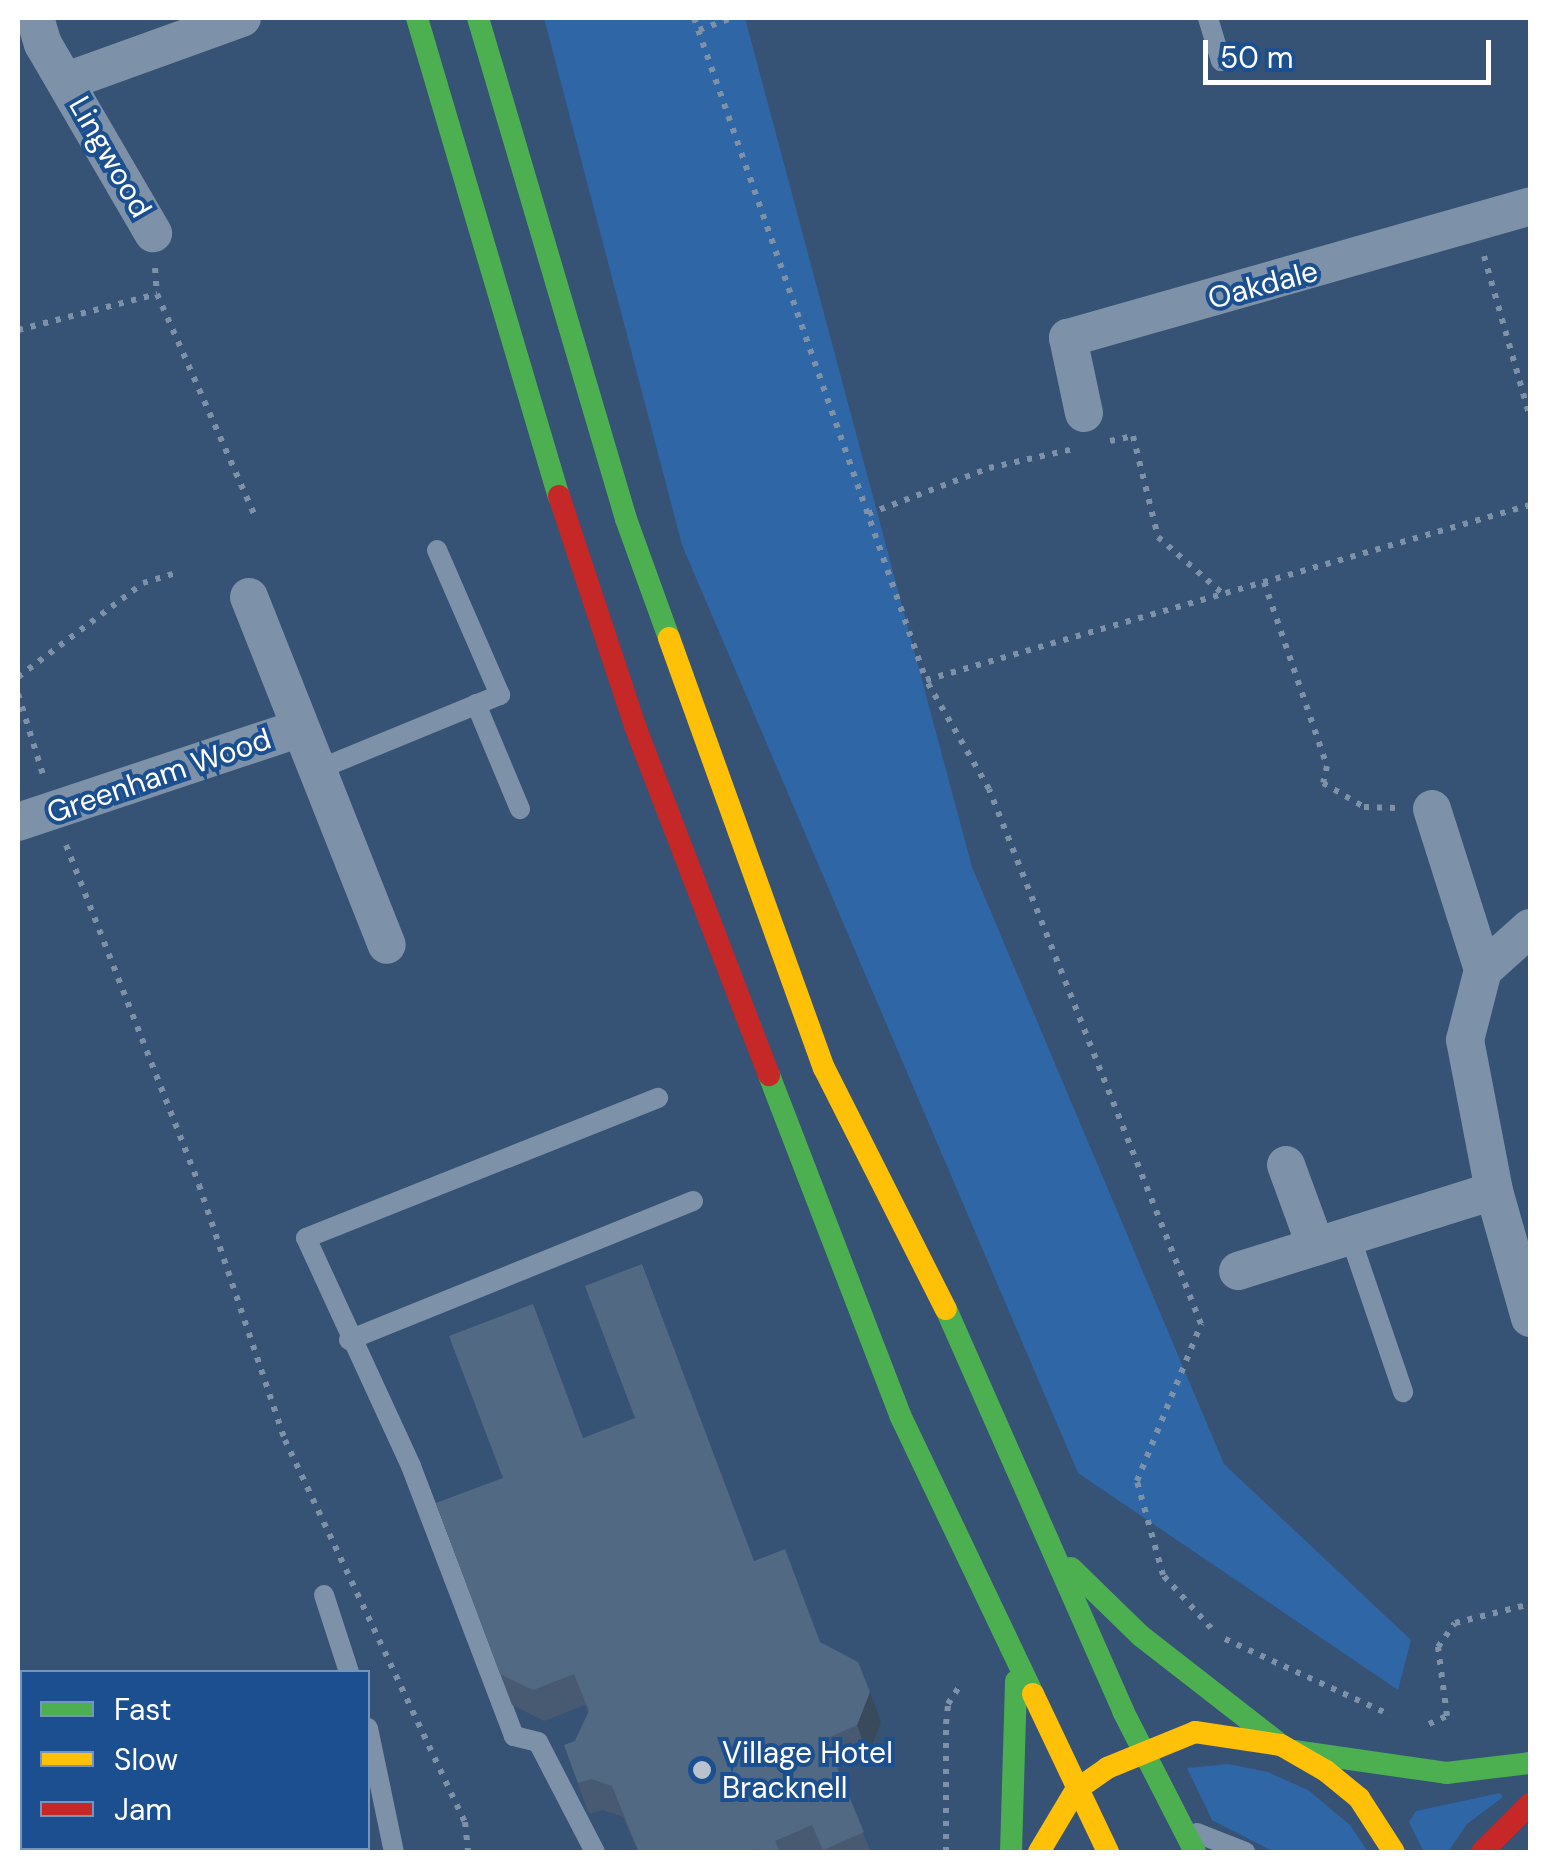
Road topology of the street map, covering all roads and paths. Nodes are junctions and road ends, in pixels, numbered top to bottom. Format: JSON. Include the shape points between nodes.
{"nodes":[{"id":1,"x":242,"y":18,"type":"edge"},
{"id":2,"x":418,"y":18,"type":"edge"},
{"id":3,"x":478,"y":18,"type":"edge"},
{"id":4,"x":694,"y":18,"type":"edge"},
{"id":5,"x":732,"y":18,"type":"edge"},
{"id":6,"x":1208,"y":18,"type":"edge"},
{"id":7,"x":698,"y":30,"type":"junction"},
{"id":8,"x":32,"y":39,"type":"edge"},
{"id":9,"x":1221,"y":62,"type":"dead end"},
{"id":10,"x":67,"y":81,"type":"junction"},
{"id":11,"x":1530,"y":206,"type":"edge"},
{"id":12,"x":1475,"y":226,"type":"junction"},
{"id":13,"x":154,"y":233,"type":"dead end"},
{"id":14,"x":18,"y":330,"type":"edge"},
{"id":15,"x":1084,"y":412,"type":"dead end"},
{"id":16,"x":1530,"y":418,"type":"edge"},
{"id":17,"x":1530,"y":504,"type":"edge"},
{"id":18,"x":868,"y":514,"type":"junction"},
{"id":19,"x":255,"y":516,"type":"dead end"},
{"id":20,"x":437,"y":550,"type":"dead end"},
{"id":21,"x":176,"y":573,"type":"dead end"},
{"id":22,"x":1264,"y":582,"type":"junction"},
{"id":23,"x":1223,"y":594,"type":"junction"},
{"id":24,"x":249,"y":597,"type":"dead end"},
{"id":25,"x":18,"y":677,"type":"edge"},
{"id":26,"x":926,"y":680,"type":"junction"},
{"id":27,"x":18,"y":694,"type":"edge"},
{"id":28,"x":476,"y":704,"type":"junction"},
{"id":29,"x":300,"y":728,"type":"junction"},
{"id":30,"x":316,"y":770,"type":"junction"},
{"id":31,"x":48,"y":790,"type":"dead end"},
{"id":32,"x":520,"y":809,"type":"dead end"},
{"id":33,"x":1432,"y":809,"type":"joint"},
{"id":34,"x":18,"y":822,"type":"edge"},
{"id":35,"x":62,"y":834,"type":"dead end"},
{"id":36,"x":1530,"y":928,"type":"edge"},
{"id":37,"x":387,"y":945,"type":"dead end"},
{"id":38,"x":1483,"y":970,"type":"junction"},
{"id":39,"x":658,"y":1098,"type":"dead end"},
{"id":40,"x":1286,"y":1165,"type":"dead end"},
{"id":41,"x":1494,"y":1192,"type":"junction"},
{"id":42,"x":693,"y":1201,"type":"dead end"},
{"id":43,"x":1333,"y":1242,"type":"junction"},
{"id":44,"x":1238,"y":1271,"type":"dead end"},
{"id":45,"x":1530,"y":1318,"type":"edge"},
{"id":46,"x":349,"y":1340,"type":"junction"},
{"id":47,"x":1403,"y":1392,"type":"dead end"},
{"id":48,"x":1054,"y":1552,"type":"junction"},
{"id":49,"x":324,"y":1595,"type":"dead end"},
{"id":50,"x":1530,"y":1604,"type":"edge"},
{"id":51,"x":348,"y":1670,"type":"edge"},
{"id":52,"x":1016,"y":1672,"type":"junction"},
{"id":53,"x":959,"y":1686,"type":"dead end"},
{"id":54,"x":1447,"y":1716,"type":"junction"},
{"id":55,"x":1402,"y":1721,"type":"dead end"},
{"id":56,"x":1419,"y":1728,"type":"dead end"},
{"id":57,"x":1451,"y":1732,"type":"dead end"},
{"id":58,"x":1288,"y":1748,"type":"junction"},
{"id":59,"x":1143,"y":1750,"type":"junction"},
{"id":60,"x":1530,"y":1762,"type":"edge"},
{"id":61,"x":373,"y":1766,"type":"edge"},
{"id":62,"x":1076,"y":1790,"type":"junction"},
{"id":63,"x":1530,"y":1804,"type":"edge"},
{"id":64,"x":1182,"y":1826,"type":"junction"},
{"id":65,"x":394,"y":1852,"type":"edge"},
{"id":66,"x":468,"y":1852,"type":"edge"},
{"id":67,"x":596,"y":1852,"type":"edge"},
{"id":68,"x":946,"y":1852,"type":"edge"},
{"id":69,"x":1011,"y":1852,"type":"edge"},
{"id":70,"x":1039,"y":1852,"type":"edge"},
{"id":71,"x":1108,"y":1852,"type":"edge"},
{"id":72,"x":1195,"y":1852,"type":"edge"},
{"id":73,"x":1245,"y":1852,"type":"edge"},
{"id":74,"x":1394,"y":1852,"type":"edge"},
{"id":75,"x":1482,"y":1852,"type":"edge"}],
"edges":[{"from":1,"to":10,"type":"street","name":"Lingwood"},
{"from":2,"to":52,"type":"main road","via":[[556,487],[635,726],[900,1415]]},
{"from":3,"to":48,"type":"main road","via":[[626,519],[824,1068],[919,1248]]},
{"from":4,"to":7,"type":"path"},
{"from":5,"to":7,"type":"path"},
{"from":6,"to":9,"type":"lane"},
{"from":7,"to":18,"type":"path"},
{"from":8,"to":10,"type":"street","name":"Lingwood"},
{"from":10,"to":13,"type":"street","name":"Lingwood"},
{"from":11,"to":12,"type":"street","name":"Oakdale"},
{"from":12,"to":15,"type":"street","name":"Oakdale","via":[[1068,338]]},
{"from":12,"to":16,"type":"path"},
{"from":14,"to":19,"type":"path","via":[[157,294]]},
{"from":17,"to":22,"type":"path"},
{"from":18,"to":23,"type":"path","via":[[990,468],[1133,436],[1158,537]]},
{"from":18,"to":26,"type":"path"},
{"from":20,"to":28,"type":"lane","via":[[500,695]]},
{"from":21,"to":25,"type":"path","via":[[143,583]]},
{"from":22,"to":23,"type":"path"},
{"from":22,"to":33,"type":"path","via":[[1327,766],[1323,783],[1364,808]]},
{"from":23,"to":26,"type":"path"},
{"from":24,"to":29,"type":"street","name":"Greenham Wood"},
{"from":26,"to":55,"type":"path","via":[[989,789],[1201,1324],[1137,1481],[1164,1575],[1218,1636]]},
{"from":27,"to":31,"type":"path"},
{"from":28,"to":30,"type":"lane"},
{"from":28,"to":32,"type":"lane"},
{"from":29,"to":30,"type":"street","name":"Greenham Wood"},
{"from":29,"to":34,"type":"street","name":"Greenham Wood"},
{"from":30,"to":37,"type":"street","name":"Greenham Wood"},
{"from":33,"to":38,"type":"street"},
{"from":35,"to":66,"type":"path","via":[[199,1185],[285,1440],[465,1822]]},
{"from":36,"to":38,"type":"street"},
{"from":38,"to":41,"type":"street","via":[[1465,1040]]},
{"from":39,"to":46,"type":"lane","via":[[306,1238]]},
{"from":40,"to":43,"type":"street"},
{"from":41,"to":43,"type":"street"},
{"from":41,"to":45,"type":"street"},
{"from":42,"to":46,"type":"lane"},
{"from":43,"to":44,"type":"street"},
{"from":43,"to":47,"type":"lane"},
{"from":46,"to":67,"type":"lane","via":[[411,1466],[514,1736],[538,1742]]},
{"from":48,"to":58,"type":"main road","via":[[1141,1636]]},
{"from":48,"to":59,"type":"main road"},
{"from":49,"to":51,"type":"lane"},
{"from":50,"to":54,"type":"path","via":[[1454,1623],[1438,1647]]},
{"from":52,"to":62,"type":"main road"},
{"from":52,"to":69,"type":"main road"},
{"from":53,"to":68,"type":"path","via":[[946,1724]]},
{"from":54,"to":56,"type":"path"},
{"from":54,"to":57,"type":"path"},
{"from":58,"to":59,"type":"main road","via":[[1195,1732]]},
{"from":58,"to":60,"type":"main road","via":[[1419,1771]]},
{"from":58,"to":74,"type":"main road","via":[[1359,1798]]},
{"from":59,"to":62,"type":"main road"},
{"from":59,"to":64,"type":"main road"},
{"from":61,"to":65,"type":"lane"},
{"from":62,"to":70,"type":"main road"},
{"from":62,"to":71,"type":"main road"},
{"from":63,"to":75,"type":"main road"},
{"from":64,"to":72,"type":"main road"},
{"from":64,"to":73,"type":"lane"}]}
